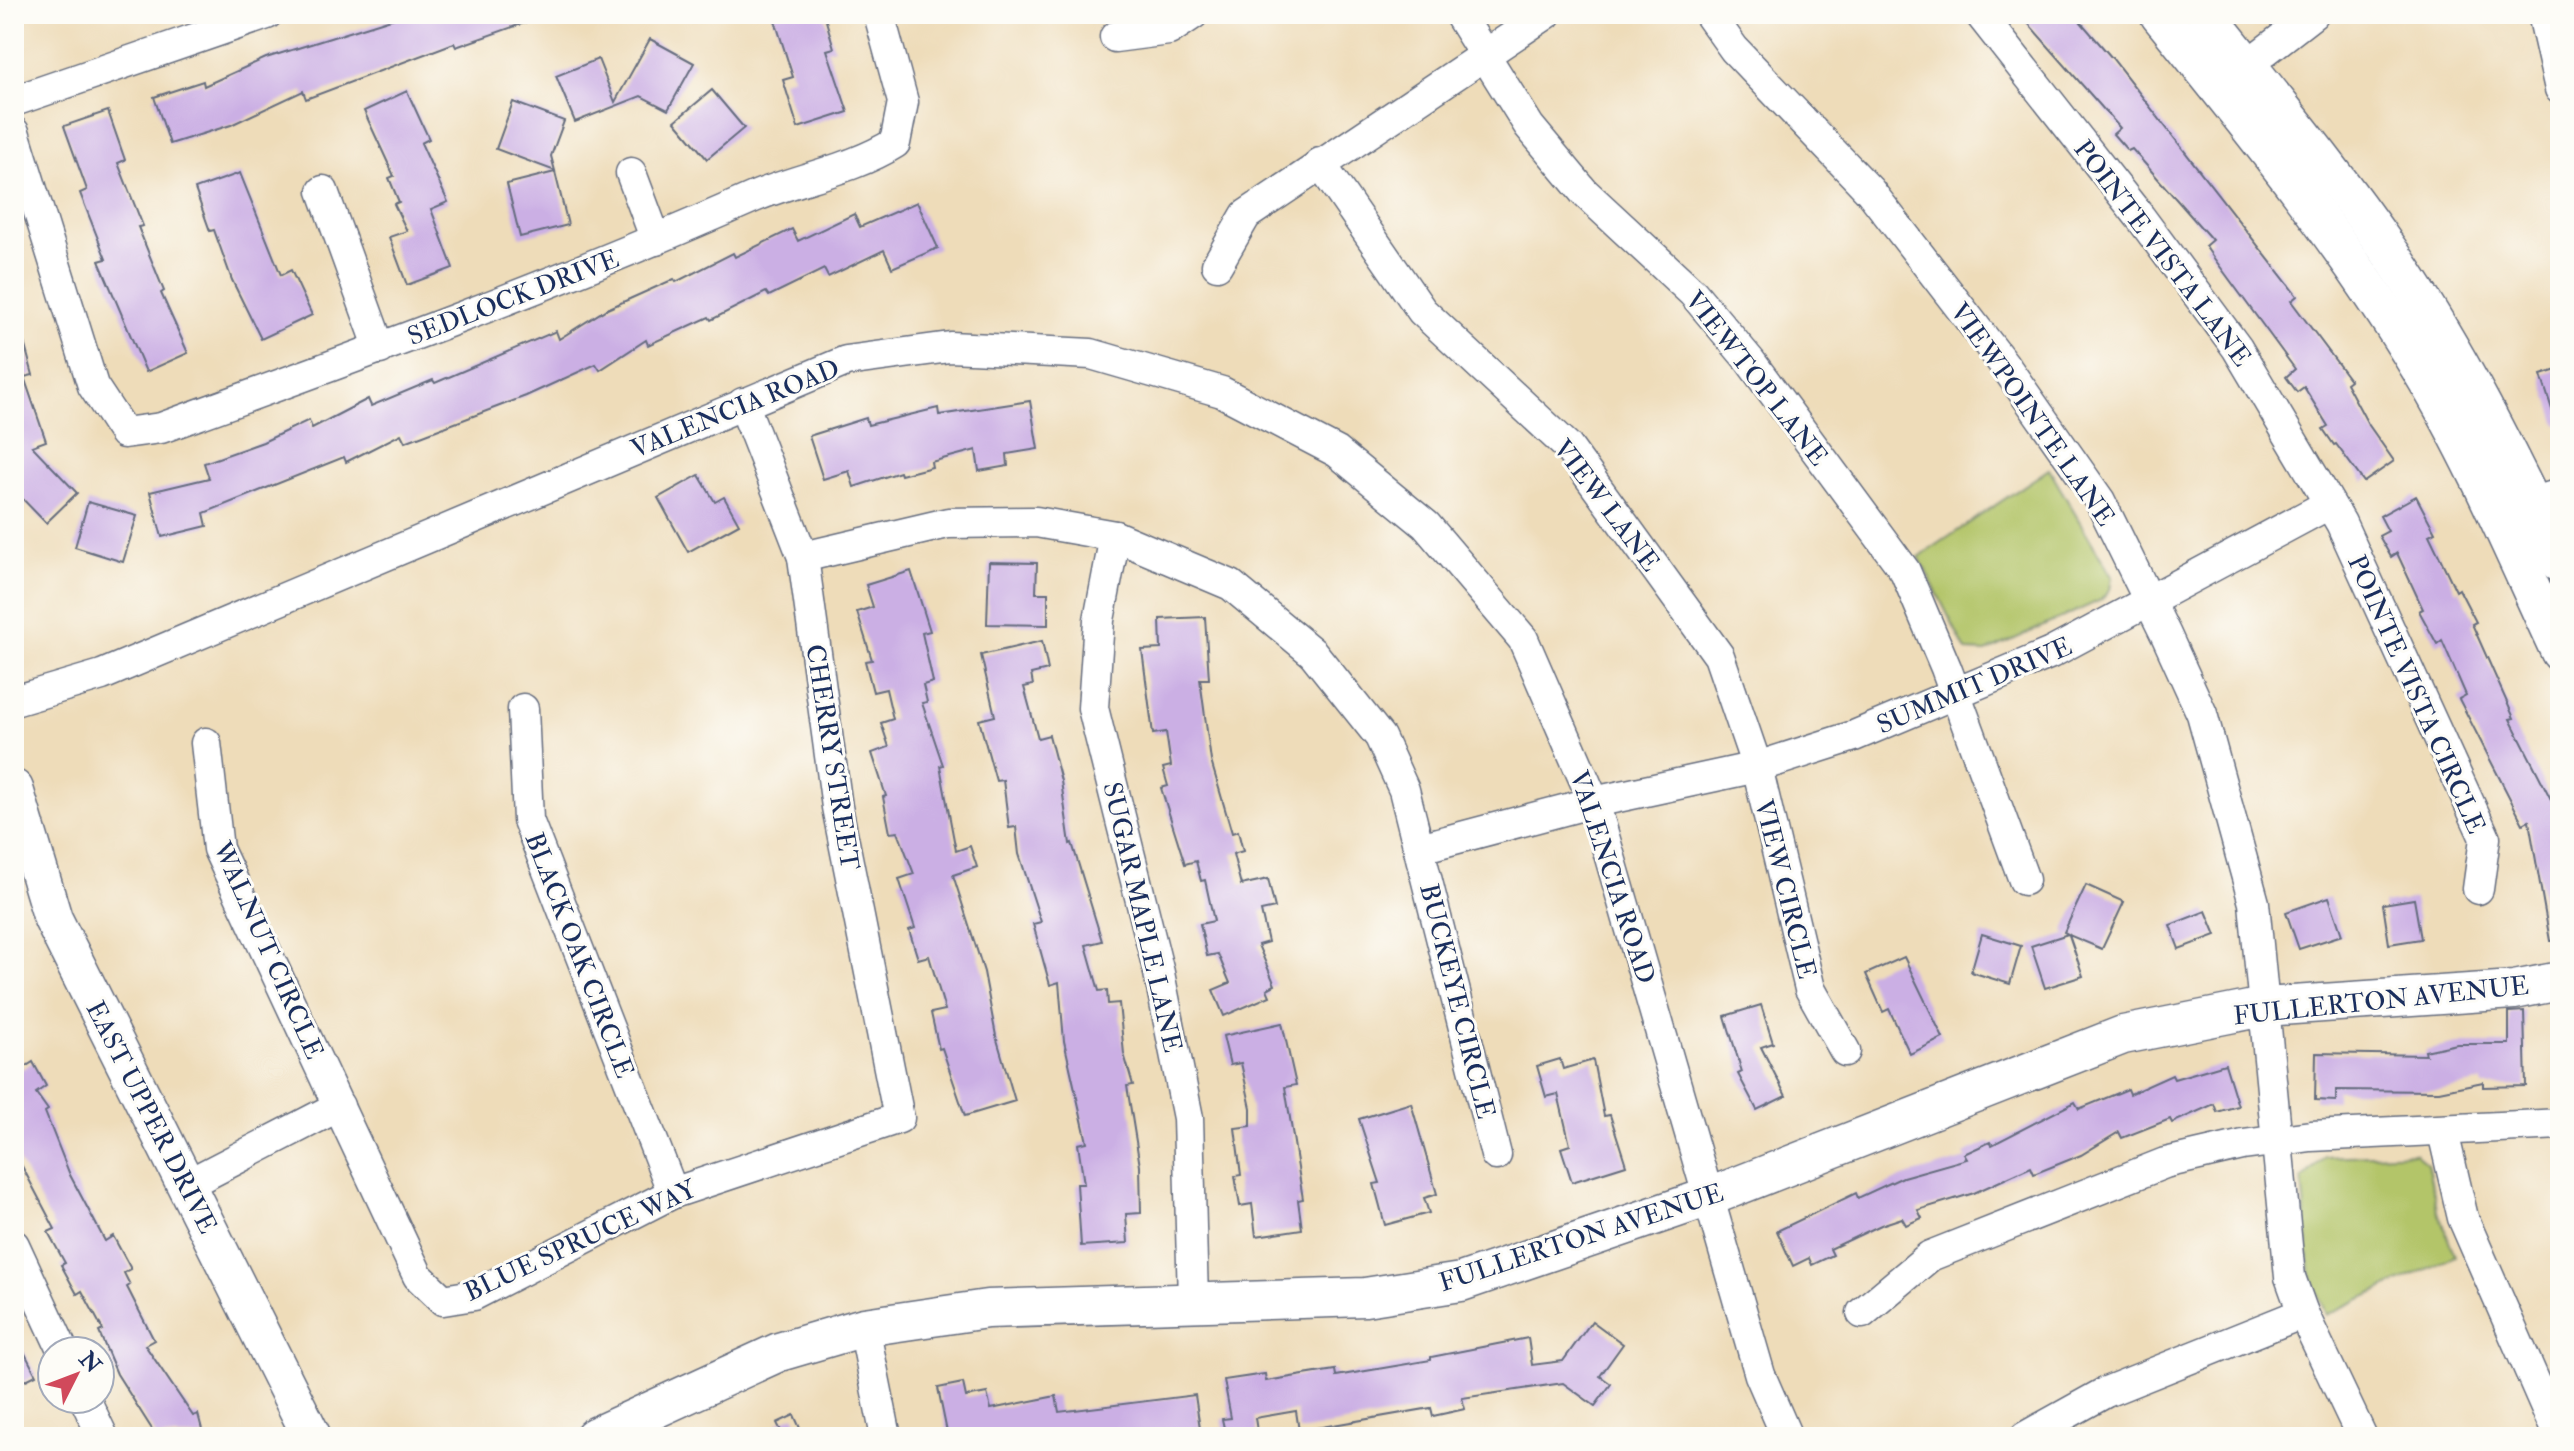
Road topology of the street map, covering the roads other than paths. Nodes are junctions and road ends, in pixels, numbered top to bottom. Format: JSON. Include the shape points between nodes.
{"nodes":[{"id":1,"x":267,"y":14,"type":"edge"},
{"id":2,"x":879,"y":14,"type":"edge"},
{"id":3,"x":1193,"y":14,"type":"edge"},
{"id":4,"x":1459,"y":14,"type":"edge"},
{"id":5,"x":1546,"y":14,"type":"edge"},
{"id":6,"x":1709,"y":14,"type":"edge"},
{"id":7,"x":1980,"y":14,"type":"edge"},
{"id":8,"x":2159,"y":14,"type":"edge"},
{"id":9,"x":2206,"y":14,"type":"edge"},
{"id":10,"x":2313,"y":14,"type":"edge"},
{"id":11,"x":2543,"y":14,"type":"edge"},
{"id":12,"x":1115,"y":37,"type":"dead end"},
{"id":13,"x":1486,"y":54,"type":"junction"},
{"id":14,"x":2247,"y":65,"type":"junction"},
{"id":15,"x":2560,"y":89,"type":"edge"},
{"id":16,"x":14,"y":101,"type":"edge"},
{"id":17,"x":14,"y":132,"type":"edge"},
{"id":18,"x":1320,"y":163,"type":"junction"},
{"id":19,"x":631,"y":173,"type":"dead end"},
{"id":20,"x":323,"y":191,"type":"dead end"},
{"id":21,"x":656,"y":240,"type":"junction"},
{"id":22,"x":1217,"y":265,"type":"dead end"},
{"id":23,"x":380,"y":349,"type":"junction"},
{"id":24,"x":743,"y":403,"type":"junction"},
{"id":25,"x":2546,"y":498,"type":"edge"},
{"id":26,"x":2329,"y":504,"type":"junction"},
{"id":27,"x":1115,"y":536,"type":"junction"},
{"id":28,"x":803,"y":557,"type":"junction"},
{"id":29,"x":2560,"y":563,"type":"edge"},
{"id":30,"x":2150,"y":603,"type":"junction"},
{"id":31,"x":2560,"y":652,"type":"edge"},
{"id":32,"x":1955,"y":695,"type":"junction"},
{"id":33,"x":14,"y":701,"type":"edge"},
{"id":34,"x":523,"y":709,"type":"dead end"},
{"id":35,"x":206,"y":743,"type":"dead end"},
{"id":36,"x":1757,"y":767,"type":"junction"},
{"id":37,"x":14,"y":789,"type":"edge"},
{"id":38,"x":1594,"y":802,"type":"junction"},
{"id":39,"x":1420,"y":848,"type":"junction"},
{"id":40,"x":2024,"y":880,"type":"dead end"},
{"id":41,"x":2478,"y":889,"type":"dead end"},
{"id":42,"x":2560,"y":981,"type":"edge"},
{"id":43,"x":2264,"y":1007,"type":"junction"},
{"id":44,"x":1845,"y":1051,"type":"dead end"},
{"id":45,"x":339,"y":1106,"type":"junction"},
{"id":46,"x":899,"y":1118,"type":"joint"},
{"id":47,"x":2560,"y":1124,"type":"edge"},
{"id":48,"x":2443,"y":1132,"type":"junction"},
{"id":49,"x":2279,"y":1140,"type":"junction"},
{"id":50,"x":1496,"y":1155,"type":"dead end"},
{"id":51,"x":186,"y":1185,"type":"junction"},
{"id":52,"x":673,"y":1193,"type":"junction"},
{"id":53,"x":1709,"y":1197,"type":"junction"},
{"id":54,"x":14,"y":1245,"type":"edge"},
{"id":55,"x":443,"y":1300,"type":"joint"},
{"id":56,"x":1193,"y":1300,"type":"junction"},
{"id":57,"x":26,"y":1302,"type":"edge"},
{"id":58,"x":1862,"y":1313,"type":"dead end"},
{"id":59,"x":2303,"y":1313,"type":"junction"},
{"id":60,"x":864,"y":1327,"type":"junction"},
{"id":61,"x":51,"y":1335,"type":"edge"},
{"id":62,"x":93,"y":1415,"type":"edge"},
{"id":63,"x":103,"y":1437,"type":"edge"},
{"id":64,"x":312,"y":1437,"type":"edge"},
{"id":65,"x":594,"y":1437,"type":"edge"},
{"id":66,"x":886,"y":1437,"type":"edge"},
{"id":67,"x":1787,"y":1437,"type":"edge"},
{"id":68,"x":2025,"y":1437,"type":"edge"},
{"id":69,"x":2362,"y":1437,"type":"edge"},
{"id":70,"x":2559,"y":1437,"type":"edge"}],
"edges":[{"from":1,"to":16,"type":"street"},
{"from":2,"to":21,"type":"street","name":"SEDLOCK DRIVE","via":[[903,102],[895,143],[869,159],[773,189]]},
{"from":3,"to":12,"type":"street","via":[[1169,30]]},
{"from":4,"to":13,"type":"street","name":"VIEWTOP LANE"},
{"from":5,"to":13,"type":"street"},
{"from":6,"to":30,"type":"street","name":"VIEWPOINTE LANE","via":[[1734,49],[1870,191],[2003,363],[2100,501]]},
{"from":7,"to":26,"type":"street","name":"POINTE VISTA LANE","via":[[2237,348]]},
{"from":8,"to":31,"type":"main road","via":[[2296,184],[2423,372]]},
{"from":9,"to":14,"type":"main road"},
{"from":10,"to":14,"type":"street"},
{"from":11,"to":15,"type":"street"},
{"from":13,"to":18,"type":"street"},
{"from":13,"to":32,"type":"street","name":"VIEWTOP LANE","via":[[1529,126],[1584,192],[1693,293],[1750,361],[1905,571]]},
{"from":14,"to":25,"type":"main road","via":[[2392,255]]},
{"from":17,"to":23,"type":"street","name":"SEDLOCK DRIVE","via":[[93,386],[124,433],[161,428]]},
{"from":18,"to":22,"type":"street","via":[[1246,215]]},
{"from":18,"to":36,"type":"street","name":"VIEW LANE","via":[[1422,311],[1567,446],[1711,644]]},
{"from":19,"to":21,"type":"street"},
{"from":20,"to":23,"type":"street"},
{"from":21,"to":23,"type":"street","name":"SEDLOCK DRIVE"},
{"from":24,"to":28,"type":"street","name":"CHERRY STREET"},
{"from":24,"to":33,"type":"street","name":"VALENCIA ROAD","via":[[102,675]]},
{"from":24,"to":38,"type":"street","name":"VALENCIA ROAD","via":[[846,361],[950,347],[1091,354],[1222,392],[1337,452],[1426,525],[1523,639]]},
{"from":25,"to":29,"type":"main road"},
{"from":26,"to":30,"type":"street","name":"SUMMIT DRIVE"},
{"from":26,"to":41,"type":"street","name":"POINTE VISTA CIRCLE","via":[[2485,838]]},
{"from":27,"to":28,"type":"street","name":"BUCKEYE CIRCLE","via":[[1036,522],[948,523]]},
{"from":27,"to":39,"type":"street","name":"BUCKEYE CIRCLE","via":[[1231,585],[1313,653],[1380,737],[1404,790]]},
{"from":27,"to":56,"type":"street","name":"SUGAR MAPLE LANE","via":[[1099,620],[1093,708],[1159,973],[1188,1118]]},
{"from":28,"to":46,"type":"street","name":"CHERRY STREET","via":[[837,807]]},
{"from":30,"to":32,"type":"street","name":"SUMMIT DRIVE"},
{"from":30,"to":43,"type":"street","name":"VIEWPOINTE LANE","via":[[2202,714],[2224,785],[2254,903]]},
{"from":32,"to":36,"type":"street","name":"SUMMIT DRIVE","via":[[1854,736]]},
{"from":32,"to":40,"type":"street","name":"VIEWTOP LANE"},
{"from":34,"to":52,"type":"street","name":"BLACK OAK CIRCLE","via":[[528,820]]},
{"from":35,"to":45,"type":"street","name":"WALNUT CIRCLE","via":[[218,849]]},
{"from":36,"to":38,"type":"street","name":"SUMMIT DRIVE"},
{"from":36,"to":44,"type":"street","name":"VIEW CIRCLE","via":[[1810,989]]},
{"from":37,"to":51,"type":"main road","name":"EAST UPPER DRIVE","via":[[53,919]]},
{"from":38,"to":39,"type":"street","name":"SUMMIT DRIVE"},
{"from":38,"to":53,"type":"street","name":"VALENCIA ROAD"},
{"from":39,"to":50,"type":"street","name":"BUCKEYE CIRCLE"},
{"from":42,"to":43,"type":"main road","name":"FULLERTON AVENUE","via":[[2514,990]]},
{"from":43,"to":49,"type":"street","name":"VIEWPOINTE LANE"},
{"from":43,"to":53,"type":"main road","name":"FULLERTON AVENUE","via":[[2123,1035]]},
{"from":45,"to":51,"type":"street"},
{"from":45,"to":55,"type":"street","name":"WALNUT CIRCLE","via":[[418,1276]]},
{"from":46,"to":52,"type":"street","name":"BLUE SPRUCE WAY"},
{"from":47,"to":48,"type":"street"},
{"from":48,"to":49,"type":"street"},
{"from":48,"to":70,"type":"street","via":[[2463,1218]]},
{"from":49,"to":58,"type":"street","via":[[2165,1163],[1930,1256]]},
{"from":49,"to":59,"type":"street","name":"VIEWPOINTE LANE","via":[[2290,1277]]},
{"from":51,"to":64,"type":"main road","name":"EAST UPPER DRIVE"},
{"from":52,"to":55,"type":"street","name":"BLUE SPRUCE WAY","via":[[474,1295]]},
{"from":53,"to":56,"type":"main road","name":"FULLERTON AVENUE","via":[[1461,1282],[1365,1297]]},
{"from":53,"to":67,"type":"street","name":"VALENCIA ROAD","via":[[1760,1375]]},
{"from":54,"to":57,"type":"street"},
{"from":56,"to":60,"type":"main road","name":"FULLERTON AVENUE","via":[[987,1309]]},
{"from":57,"to":61,"type":"street"},
{"from":59,"to":68,"type":"street","via":[[2106,1392]]},
{"from":59,"to":69,"type":"street","name":"VIEWPOINTE LANE"},
{"from":60,"to":65,"type":"main road","name":"FULLERTON AVENUE","via":[[779,1352]]},
{"from":60,"to":66,"type":"street"},
{"from":62,"to":63,"type":"street"}]}
